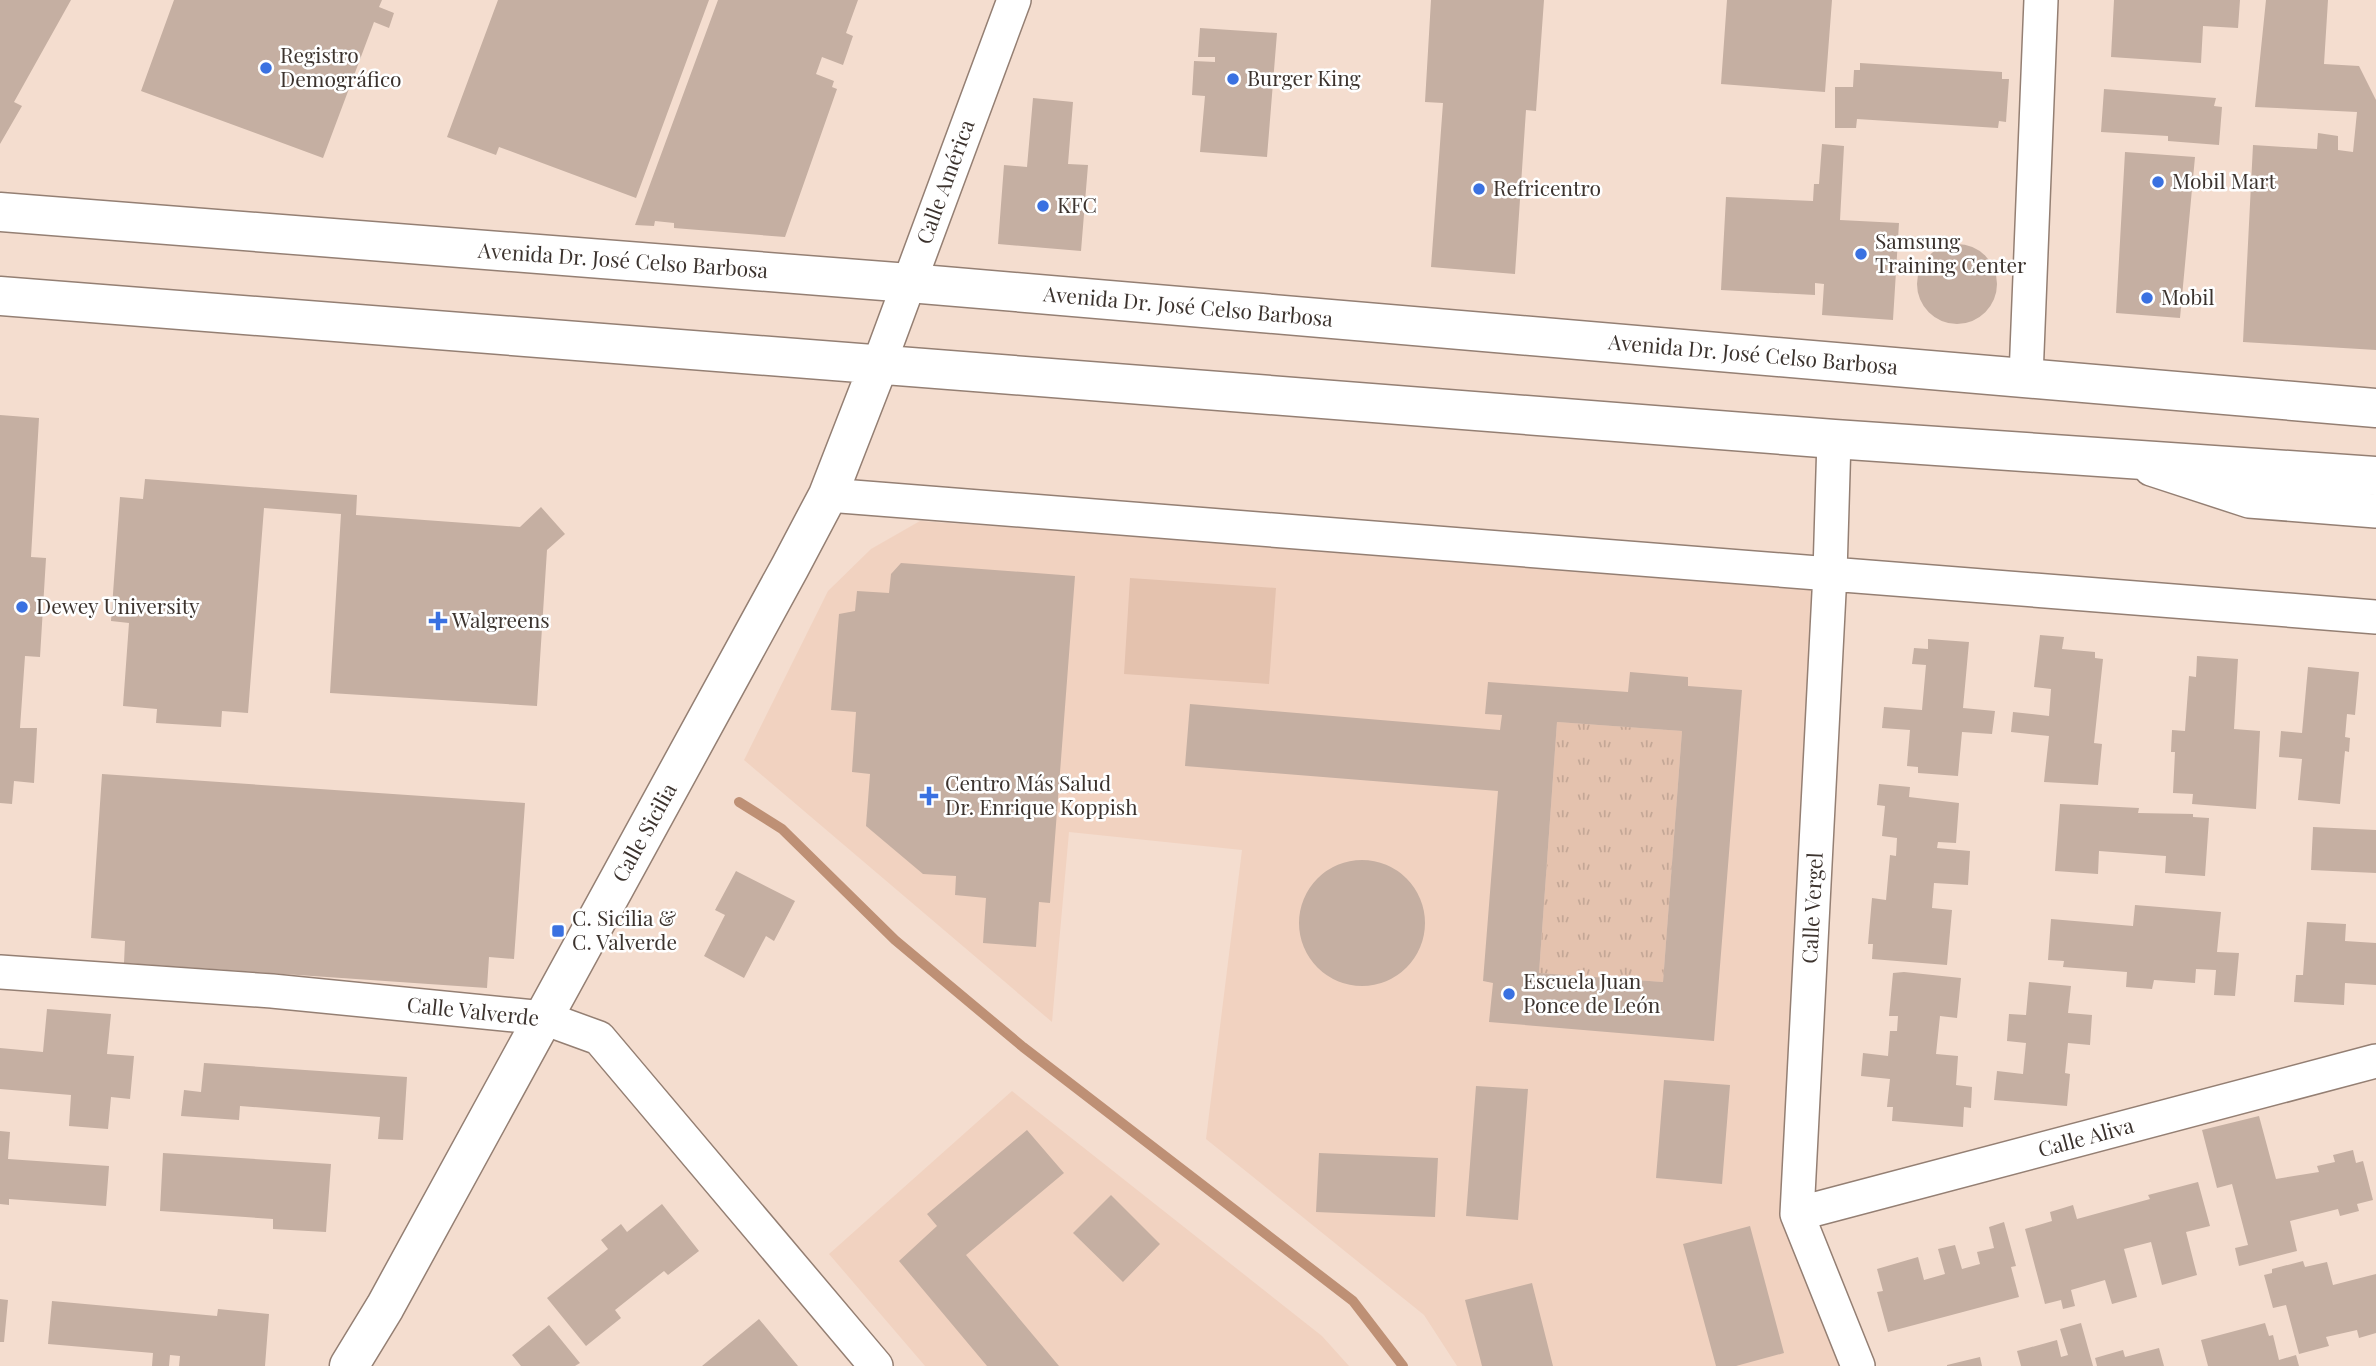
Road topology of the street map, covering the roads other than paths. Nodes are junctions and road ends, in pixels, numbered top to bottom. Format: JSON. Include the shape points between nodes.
{"nodes":[{"id":1,"x":1014,"y":0,"type":"edge"},
{"id":2,"x":2042,"y":0,"type":"edge"},
{"id":3,"x":0,"y":212,"type":"edge"},
{"id":4,"x":909,"y":283,"type":"junction"},
{"id":5,"x":0,"y":296,"type":"edge"},
{"id":6,"x":879,"y":363,"type":"junction"},
{"id":7,"x":2026,"y":377,"type":"junction"},
{"id":8,"x":2376,"y":408,"type":"edge"},
{"id":9,"x":1834,"y":439,"type":"junction"},
{"id":10,"x":2118,"y":459,"type":"junction"},
{"id":11,"x":2376,"y":476,"type":"edge"},
{"id":12,"x":828,"y":495,"type":"junction"},
{"id":13,"x":2376,"y":511,"type":"edge"},
{"id":14,"x":1830,"y":573,"type":"junction"},
{"id":15,"x":2376,"y":617,"type":"edge"},
{"id":16,"x":0,"y":972,"type":"edge"},
{"id":17,"x":544,"y":1018,"type":"junction"},
{"id":18,"x":2376,"y":1061,"type":"edge"},
{"id":19,"x":1797,"y":1214,"type":"junction"},
{"id":20,"x":349,"y":1366,"type":"edge"},
{"id":21,"x":876,"y":1366,"type":"edge"},
{"id":22,"x":1857,"y":1366,"type":"edge"}],
"edges":[{"from":1,"to":4,"type":"street","name":"Calle América"},
{"from":2,"to":7,"type":"street"},
{"from":3,"to":4,"type":"main road","name":"Avenida Dr. José Celso Barbosa"},
{"from":4,"to":6,"type":"street","name":"Calle América"},
{"from":4,"to":7,"type":"main road","name":"Avenida Dr. José Celso Barbosa"},
{"from":5,"to":6,"type":"main road"},
{"from":6,"to":9,"type":"main road"},
{"from":6,"to":12,"type":"main road","name":"Calle Sicilia"},
{"from":7,"to":8,"type":"main road","name":"Avenida Dr. José Celso Barbosa"},
{"from":9,"to":10,"type":"main road"},
{"from":9,"to":14,"type":"street","name":"Calle Vergel"},
{"from":10,"to":11,"type":"main road"},
{"from":10,"to":13,"type":"street","via":[[2249,500]]},
{"from":12,"to":14,"type":"street"},
{"from":12,"to":17,"type":"main road","name":"Calle Sicilia"},
{"from":14,"to":15,"type":"street"},
{"from":14,"to":19,"type":"street","name":"Calle Vergel"},
{"from":16,"to":17,"type":"street","name":"Calle Valverde","via":[[272,991]]},
{"from":17,"to":20,"type":"main road","name":"Calle Sicilia"},
{"from":17,"to":21,"type":"street","name":"Calle Valverde","via":[[599,1038]]},
{"from":18,"to":19,"type":"street","name":"Calle Aliva"},
{"from":19,"to":22,"type":"street","name":"Calle Vergel"}]}
